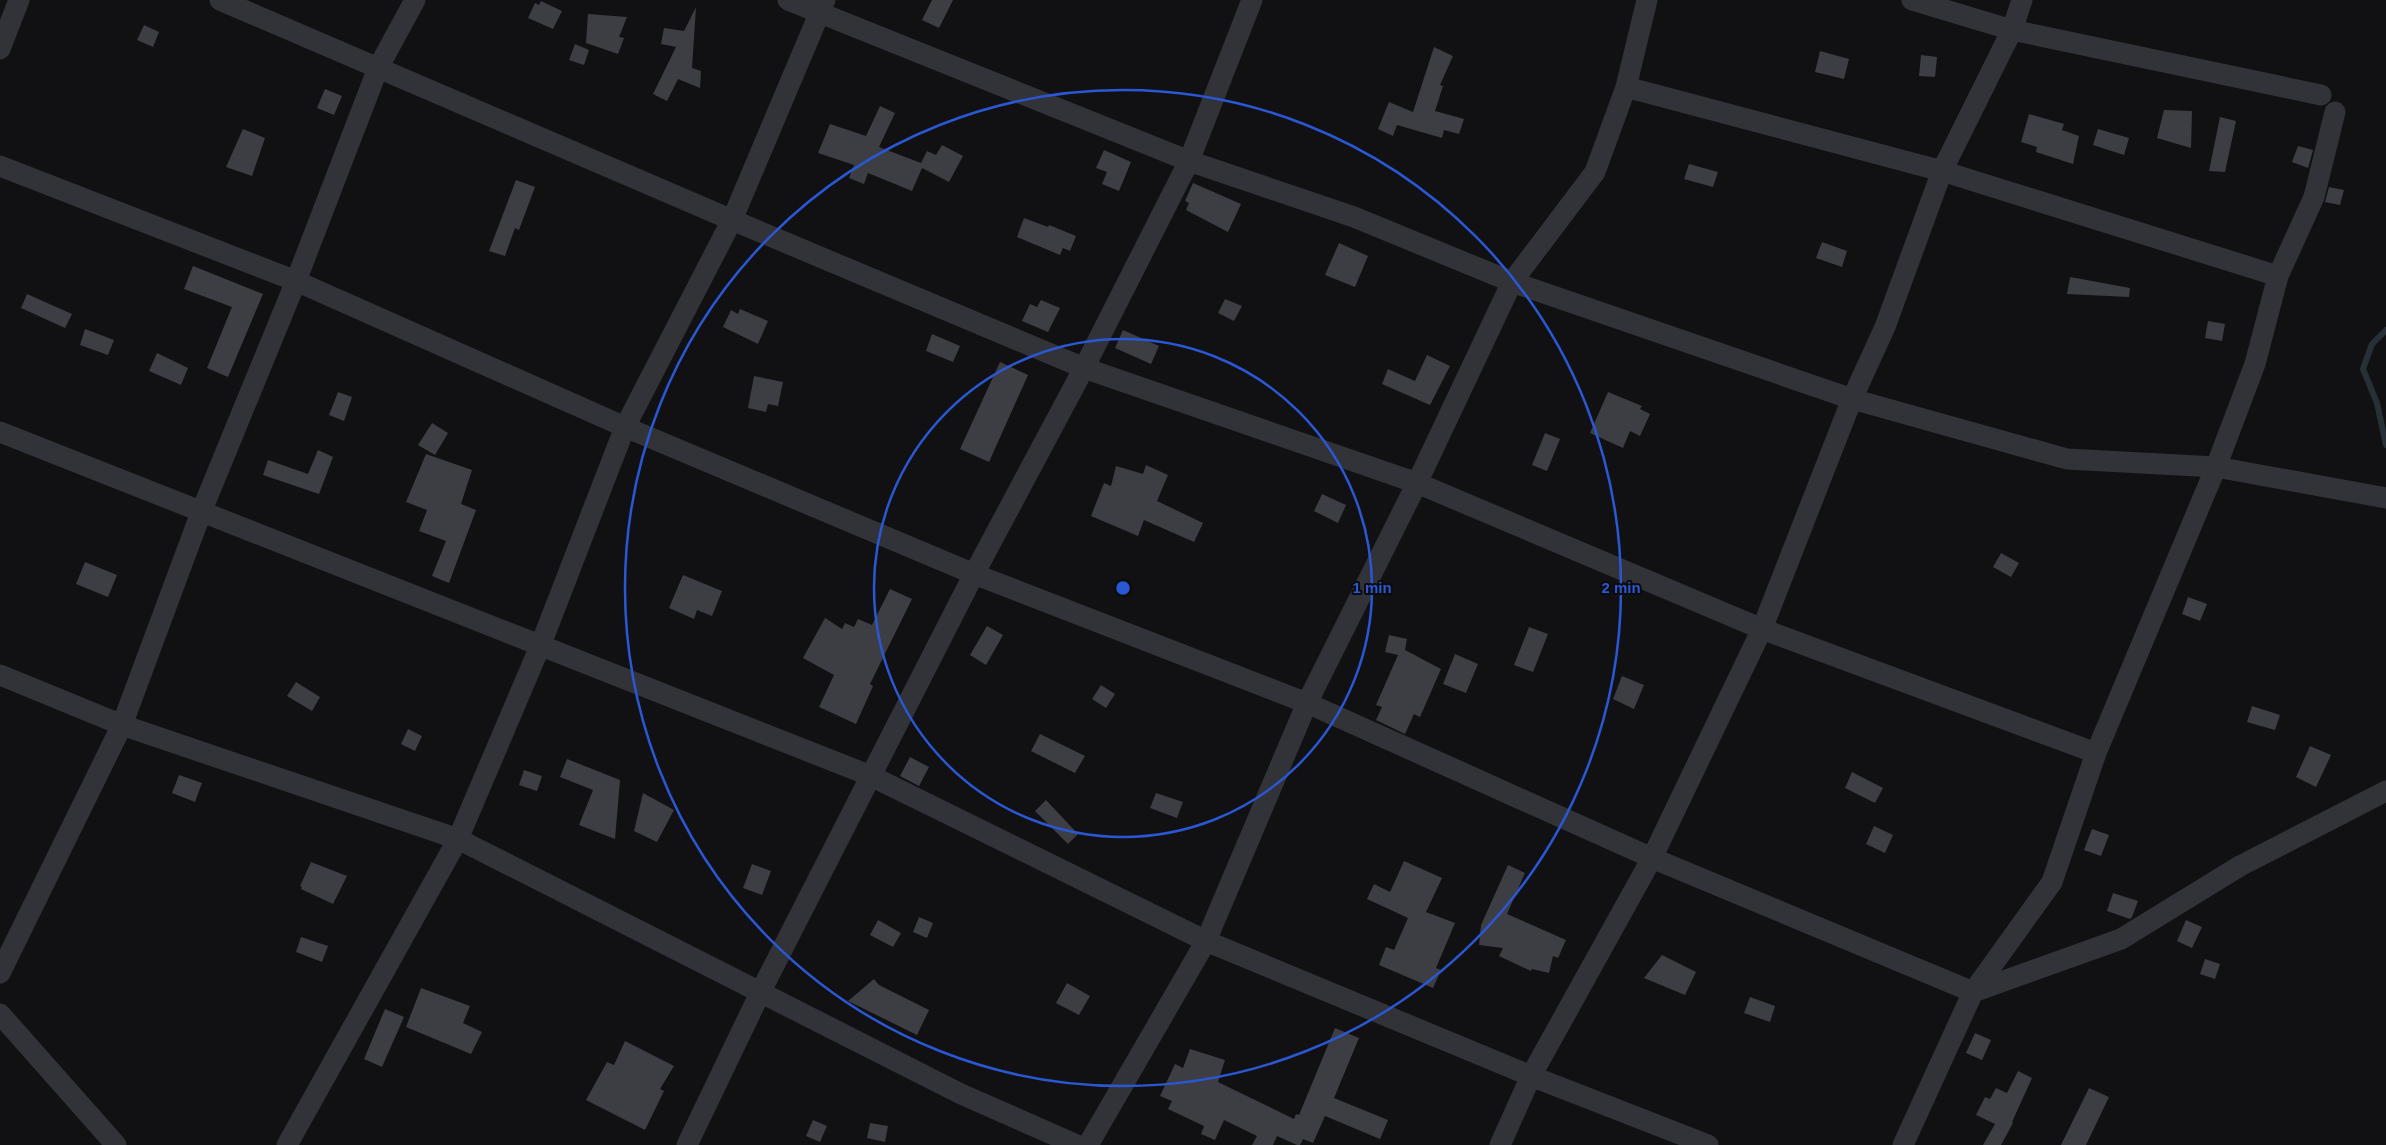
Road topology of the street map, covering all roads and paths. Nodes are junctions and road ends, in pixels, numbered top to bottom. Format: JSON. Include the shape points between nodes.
{"nodes":[{"id":1,"x":19,"y":0,"type":"edge"},
{"id":2,"x":220,"y":0,"type":"edge"},
{"id":3,"x":415,"y":0,"type":"edge"},
{"id":4,"x":788,"y":0,"type":"edge"},
{"id":5,"x":1252,"y":0,"type":"edge"},
{"id":6,"x":1647,"y":0,"type":"edge"},
{"id":7,"x":1912,"y":0,"type":"edge"},
{"id":8,"x":2022,"y":0,"type":"edge"},
{"id":9,"x":822,"y":7,"type":"edge"},
{"id":10,"x":2012,"y":30,"type":"junction"},
{"id":11,"x":0,"y":49,"type":"edge"},
{"id":12,"x":378,"y":68,"type":"junction"},
{"id":13,"x":1626,"y":87,"type":"junction"},
{"id":14,"x":2320,"y":95,"type":"dead end"},
{"id":15,"x":2336,"y":112,"type":"dead end"},
{"id":16,"x":1189,"y":161,"type":"junction"},
{"id":17,"x":0,"y":166,"type":"edge"},
{"id":18,"x":1942,"y":171,"type":"junction"},
{"id":19,"x":732,"y":220,"type":"junction"},
{"id":20,"x":2278,"y":276,"type":"junction"},
{"id":21,"x":296,"y":281,"type":"junction"},
{"id":22,"x":1512,"y":282,"type":"junction"},
{"id":23,"x":1084,"y":368,"type":"junction"},
{"id":24,"x":1852,"y":399,"type":"junction"},
{"id":25,"x":625,"y":427,"type":"junction"},
{"id":26,"x":0,"y":432,"type":"edge"},
{"id":27,"x":2216,"y":467,"type":"junction"},
{"id":28,"x":1418,"y":483,"type":"junction"},
{"id":29,"x":2386,"y":498,"type":"edge"},
{"id":30,"x":202,"y":510,"type":"junction"},
{"id":31,"x":974,"y":574,"type":"junction"},
{"id":32,"x":1762,"y":629,"type":"junction"},
{"id":33,"x":541,"y":644,"type":"junction"},
{"id":34,"x":0,"y":675,"type":"edge"},
{"id":35,"x":1307,"y":703,"type":"junction"},
{"id":36,"x":122,"y":725,"type":"junction"},
{"id":37,"x":2096,"y":753,"type":"junction"},
{"id":38,"x":871,"y":776,"type":"junction"},
{"id":39,"x":2386,"y":791,"type":"edge"},
{"id":40,"x":458,"y":838,"type":"junction"},
{"id":41,"x":1652,"y":858,"type":"junction"},
{"id":42,"x":1206,"y":941,"type":"junction"},
{"id":43,"x":0,"y":972,"type":"edge"},
{"id":44,"x":761,"y":990,"type":"junction"},
{"id":45,"x":1973,"y":992,"type":"junction"},
{"id":46,"x":0,"y":1014,"type":"edge"},
{"id":47,"x":1531,"y":1076,"type":"junction"},
{"id":48,"x":116,"y":1145,"type":"edge"},
{"id":49,"x":288,"y":1145,"type":"edge"},
{"id":50,"x":686,"y":1145,"type":"edge"},
{"id":51,"x":1077,"y":1145,"type":"edge"},
{"id":52,"x":1088,"y":1145,"type":"edge"},
{"id":53,"x":1500,"y":1145,"type":"edge"},
{"id":54,"x":1708,"y":1145,"type":"edge"},
{"id":55,"x":1903,"y":1145,"type":"edge"}],
"edges":[{"from":1,"to":11,"type":"street"},
{"from":2,"to":12,"type":"street"},
{"from":3,"to":12,"type":"street"},
{"from":4,"to":9,"type":"street"},
{"from":5,"to":16,"type":"street"},
{"from":6,"to":13,"type":"street"},
{"from":7,"to":10,"type":"street"},
{"from":8,"to":10,"type":"street"},
{"from":9,"to":16,"type":"street"},
{"from":9,"to":19,"type":"street"},
{"from":10,"to":14,"type":"street"},
{"from":10,"to":18,"type":"street"},
{"from":12,"to":19,"type":"street"},
{"from":12,"to":21,"type":"street"},
{"from":13,"to":18,"type":"street"},
{"from":13,"to":22,"type":"street","via":[[1594,172]]},
{"from":15,"to":20,"type":"street","via":[[2314,197]]},
{"from":16,"to":22,"type":"street","via":[[1354,217]]},
{"from":16,"to":23,"type":"street"},
{"from":17,"to":21,"type":"street"},
{"from":18,"to":20,"type":"street"},
{"from":18,"to":24,"type":"street","via":[[1885,327]]},
{"from":19,"to":23,"type":"street"},
{"from":19,"to":25,"type":"street"},
{"from":20,"to":27,"type":"street","via":[[2255,364]]},
{"from":21,"to":25,"type":"street"},
{"from":21,"to":30,"type":"street"},
{"from":22,"to":24,"type":"street"},
{"from":22,"to":28,"type":"street"},
{"from":23,"to":28,"type":"street"},
{"from":23,"to":31,"type":"street"},
{"from":24,"to":27,"type":"street","via":[[2067,459]]},
{"from":24,"to":32,"type":"street"},
{"from":25,"to":31,"type":"street"},
{"from":25,"to":33,"type":"street"},
{"from":26,"to":30,"type":"street"},
{"from":27,"to":29,"type":"street"},
{"from":27,"to":37,"type":"street"},
{"from":28,"to":32,"type":"street"},
{"from":28,"to":35,"type":"street"},
{"from":30,"to":33,"type":"street"},
{"from":30,"to":36,"type":"street"},
{"from":31,"to":35,"type":"street"},
{"from":31,"to":38,"type":"street"},
{"from":32,"to":37,"type":"street"},
{"from":32,"to":41,"type":"street"},
{"from":33,"to":38,"type":"street"},
{"from":33,"to":40,"type":"street"},
{"from":34,"to":36,"type":"street"},
{"from":35,"to":41,"type":"street"},
{"from":35,"to":42,"type":"street"},
{"from":36,"to":40,"type":"street"},
{"from":36,"to":43,"type":"street"},
{"from":37,"to":45,"type":"street","via":[[2052,882]]},
{"from":38,"to":42,"type":"street"},
{"from":38,"to":44,"type":"street"},
{"from":39,"to":45,"type":"street","via":[[2240,866],[2121,938]]},
{"from":40,"to":44,"type":"street"},
{"from":40,"to":49,"type":"street"},
{"from":41,"to":45,"type":"street"},
{"from":41,"to":47,"type":"street"},
{"from":42,"to":47,"type":"street"},
{"from":42,"to":52,"type":"street"},
{"from":44,"to":50,"type":"street"},
{"from":44,"to":51,"type":"street","via":[[961,1094]]},
{"from":45,"to":55,"type":"street"},
{"from":46,"to":48,"type":"street"},
{"from":47,"to":53,"type":"street"},
{"from":47,"to":54,"type":"street"}]}
